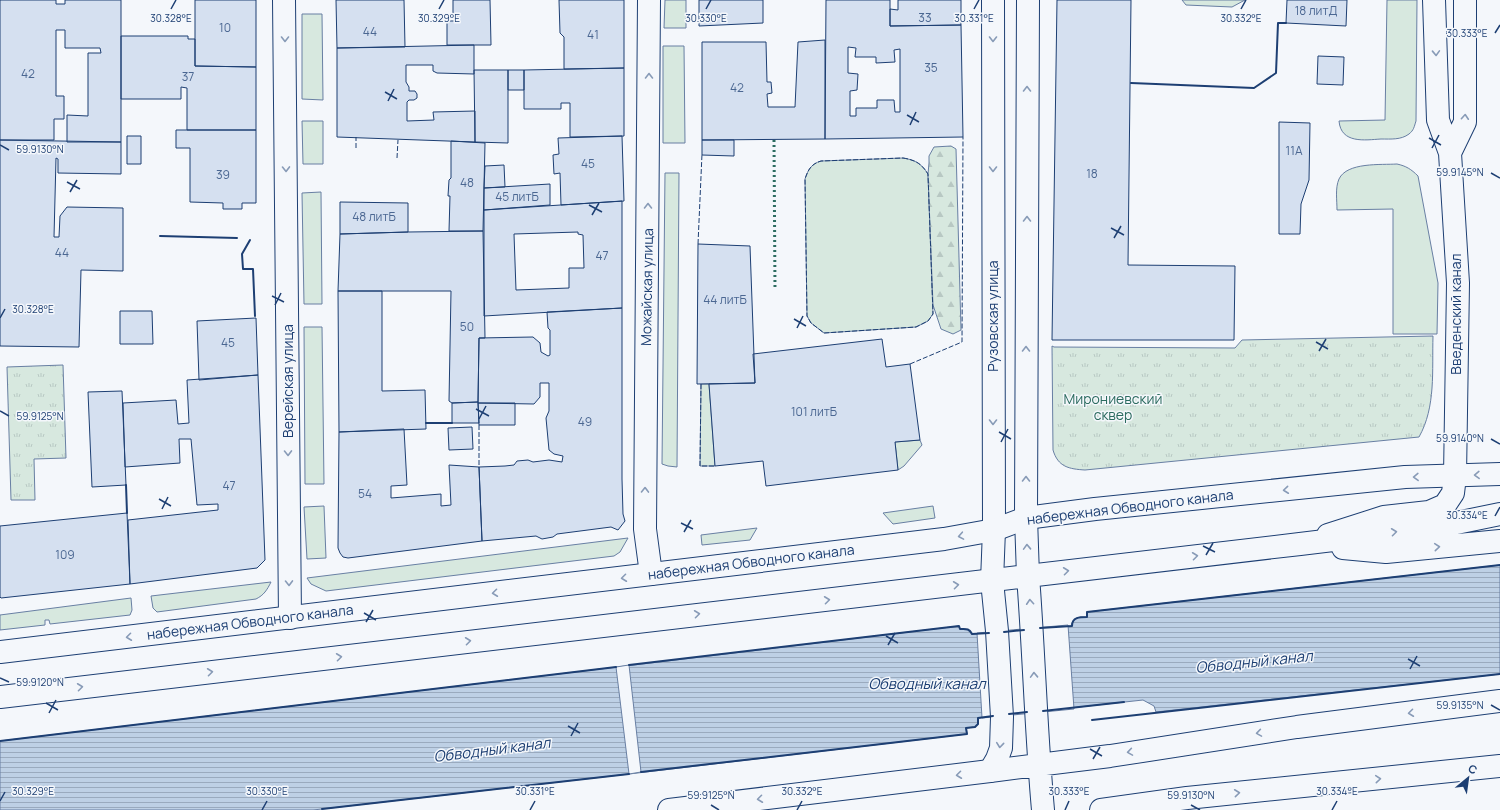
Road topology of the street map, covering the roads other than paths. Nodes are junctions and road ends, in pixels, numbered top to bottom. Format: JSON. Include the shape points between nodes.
{"nodes":[{"id":1,"x":284,"y":0,"type":"edge"},
{"id":2,"x":649,"y":0,"type":"edge"},
{"id":3,"x":993,"y":0,"type":"edge"},
{"id":4,"x":1028,"y":0,"type":"edge"},
{"id":5,"x":1434,"y":0,"type":"edge"},
{"id":6,"x":1465,"y":0,"type":"edge"},
{"id":7,"x":1450,"y":153,"type":"junction"},
{"id":8,"x":1500,"y":474,"type":"edge"},
{"id":9,"x":1455,"y":476,"type":"junction"},
{"id":10,"x":1500,"y":514,"type":"edge"},
{"id":11,"x":1026,"y":518,"type":"junction"},
{"id":12,"x":994,"y":530,"type":"junction"},
{"id":13,"x":1500,"y":541,"type":"edge"},
{"id":14,"x":1300,"y":544,"type":"junction"},
{"id":15,"x":651,"y":574,"type":"junction"},
{"id":16,"x":1028,"y":576,"type":"junction"},
{"id":17,"x":992,"y":580,"type":"junction"},
{"id":18,"x":290,"y":618,"type":"junction"},
{"id":19,"x":0,"y":652,"type":"edge"},
{"id":20,"x":0,"y":697,"type":"edge"},
{"id":21,"x":1500,"y":701,"type":"edge"},
{"id":22,"x":1039,"y":765,"type":"junction"},
{"id":23,"x":1500,"y":766,"type":"edge"},
{"id":24,"x":990,"y":771,"type":"junction"},
{"id":25,"x":669,"y":810,"type":"edge"},
{"id":26,"x":1043,"y":810,"type":"edge"},
{"id":27,"x":1101,"y":810,"type":"edge"}],
"edges":[{"from":1,"to":18,"type":"main road","name":"Верейская улица","one_way":true},
{"from":15,"to":2,"type":"main road","name":"Можайская улица","one_way":true,"via":[[645,529]]},
{"from":3,"to":12,"type":"main road","name":"Рузовская улица","one_way":true},
{"from":11,"to":4,"type":"main road","one_way":true},
{"from":5,"to":7,"type":"main road","name":"Введенский канал","one_way":true,"via":[[1438,120]]},
{"from":7,"to":6,"type":"main road","name":"Введенский канал","one_way":true,"via":[[1465,122]]},
{"from":7,"to":9,"type":"main road","name":"Введенский канал","via":[[1458,283]]},
{"from":8,"to":9,"type":"main road","name":"набережная Обводного канала","one_way":true},
{"from":9,"to":11,"type":"main road","name":"набережная Обводного канала","one_way":true,"via":[[1405,477]]},
{"from":9,"to":14,"type":"main road","name":"Введенский канал","via":[[1453,493],[1445,505],[1429,512],[1384,517]]},
{"from":14,"to":10,"type":"main road","one_way":true,"via":[[1432,528]]},
{"from":11,"to":12,"type":"main road","name":"набережная Обводного канала"},
{"from":16,"to":11,"type":"main road","one_way":true},
{"from":12,"to":15,"type":"main road","name":"набережная Обводного канала","one_way":true,"via":[[944,539]]},
{"from":12,"to":17,"type":"main road","name":"Рузовская улица"},
{"from":14,"to":13,"type":"main road","one_way":true,"via":[[1386,552]]},
{"from":16,"to":14,"type":"main road","one_way":true},
{"from":15,"to":18,"type":"main road","name":"набережная Обводного канала","one_way":true},
{"from":16,"to":17,"type":"main road"},
{"from":22,"to":16,"type":"main road","one_way":true},
{"from":20,"to":17,"type":"main road","one_way":true},
{"from":17,"to":24,"type":"main road","name":"Рузовская улица","one_way":true,"via":[[1002,717],[1001,748]]},
{"from":18,"to":19,"type":"main road","name":"набережная Обводного канала","one_way":true},
{"from":21,"to":22,"type":"main road","one_way":true},
{"from":22,"to":24,"type":"main road"},
{"from":22,"to":26,"type":"main road"},
{"from":27,"to":23,"type":"main road","one_way":true,"via":[[1187,798]]},
{"from":24,"to":25,"type":"main road","one_way":true}]}
